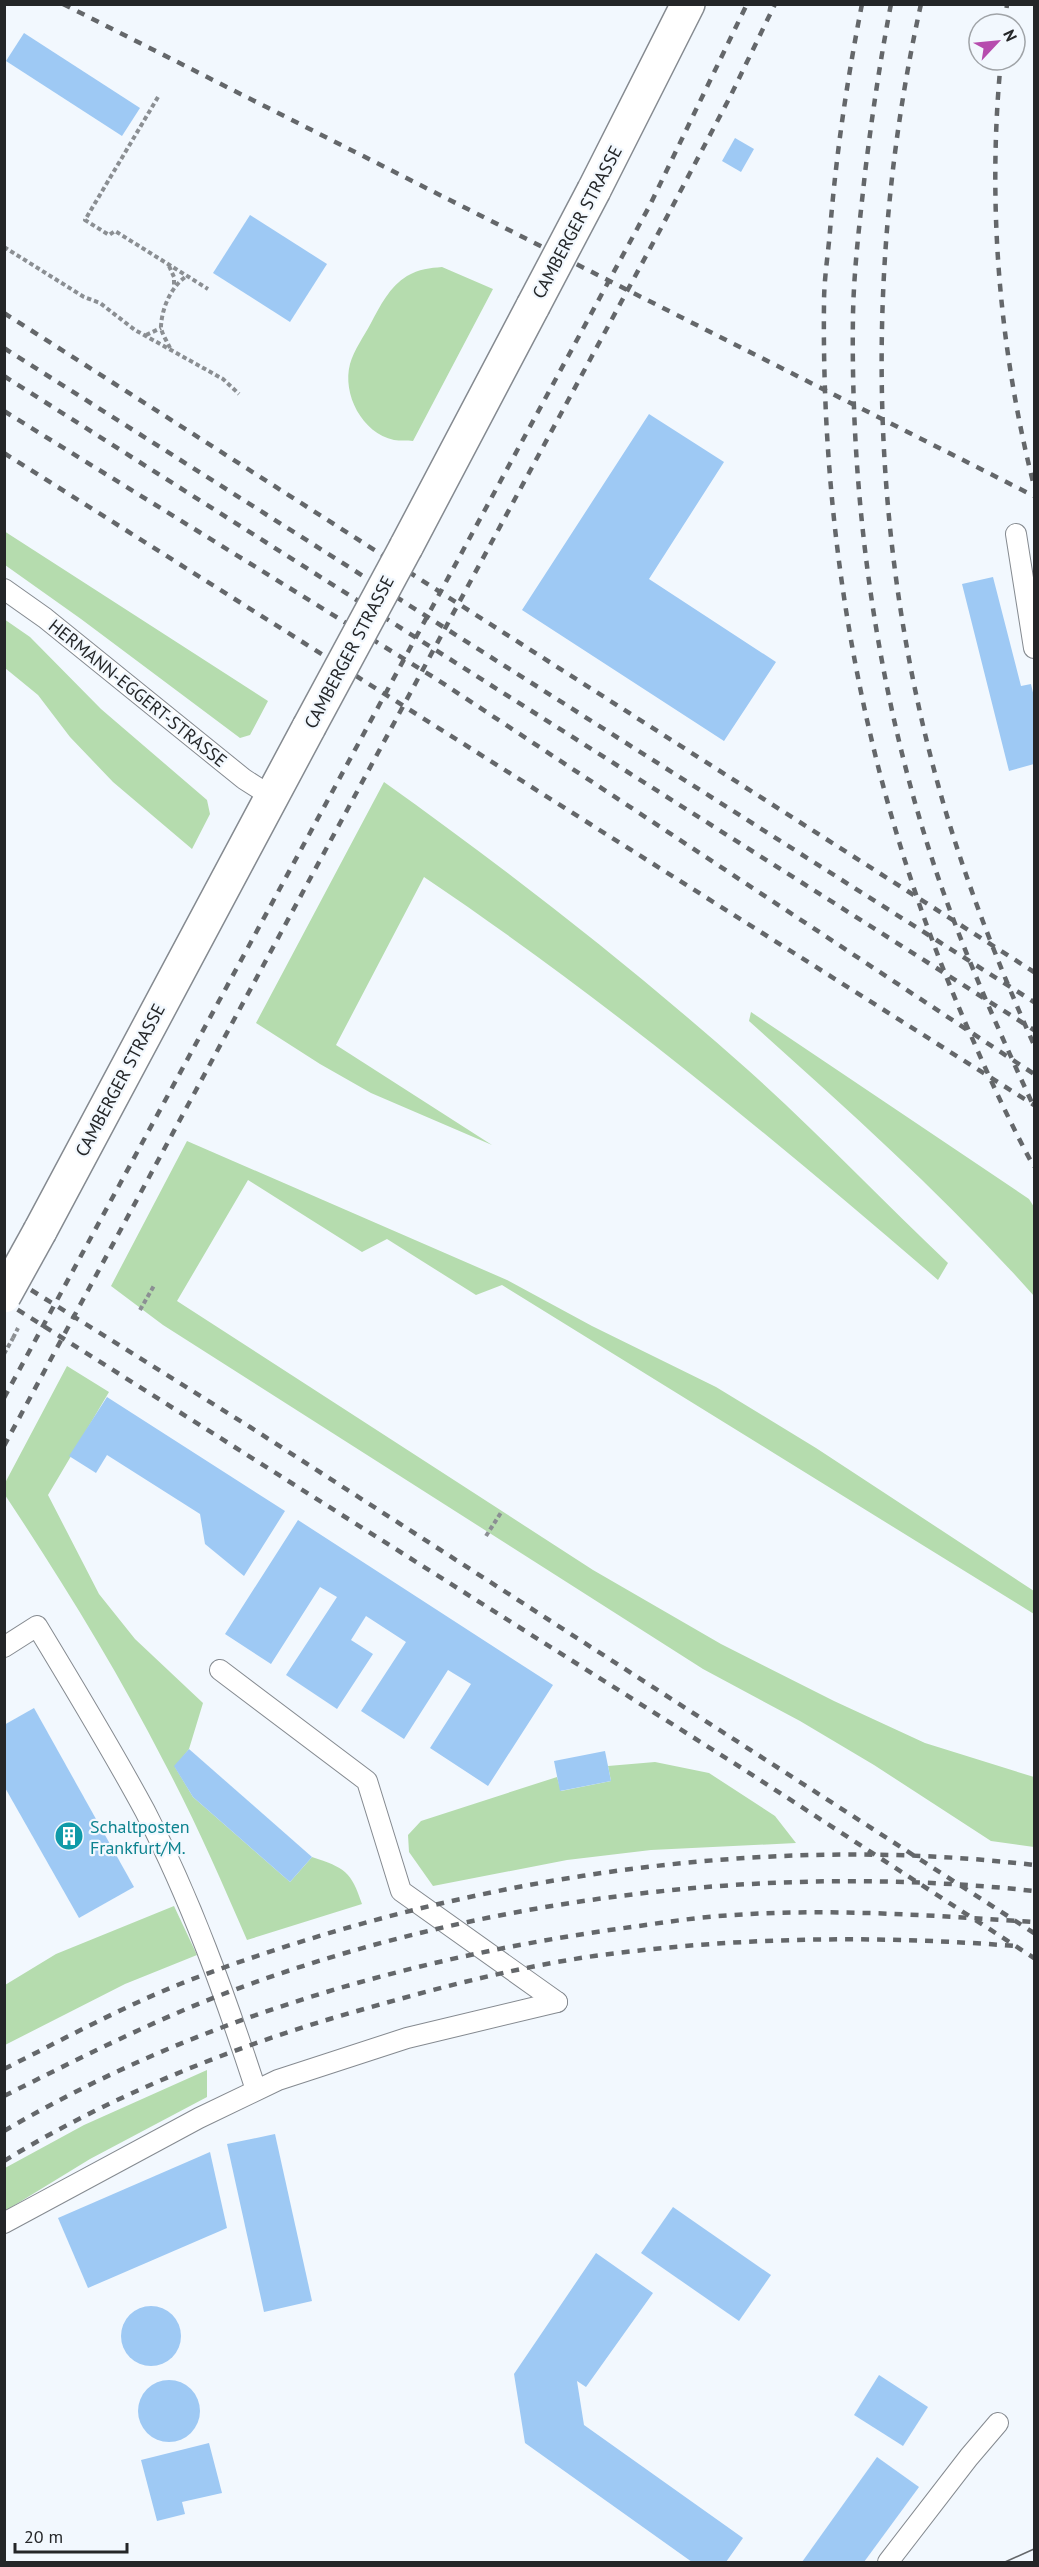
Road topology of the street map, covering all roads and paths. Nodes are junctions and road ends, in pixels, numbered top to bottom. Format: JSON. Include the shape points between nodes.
{"nodes":[{"id":1,"x":688,"y":4,"type":"edge"},
{"id":2,"x":158,"y":97,"type":"dead end"},
{"id":3,"x":4,"y":247,"type":"edge"},
{"id":4,"x":169,"y":265,"type":"junction"},
{"id":5,"x":187,"y":276,"type":"junction"},
{"id":6,"x":174,"y":289,"type":"junction"},
{"id":7,"x":208,"y":289,"type":"dead end"},
{"id":8,"x":161,"y":327,"type":"junction"},
{"id":9,"x":146,"y":335,"type":"junction"},
{"id":10,"x":170,"y":348,"type":"junction"},
{"id":11,"x":239,"y":394,"type":"dead end"},
{"id":12,"x":1016,"y":534,"type":"dead end"},
{"id":13,"x":4,"y":589,"type":"edge"},
{"id":14,"x":1035,"y":648,"type":"edge"},
{"id":15,"x":272,"y":797,"type":"junction"},
{"id":16,"x":155,"y":1284,"type":"dead end"},
{"id":17,"x":4,"y":1296,"type":"edge"},
{"id":18,"x":140,"y":1310,"type":"dead end"},
{"id":19,"x":13,"y":1338,"type":"dead end"},
{"id":20,"x":4,"y":1354,"type":"edge"},
{"id":21,"x":502,"y":1511,"type":"dead end"},
{"id":22,"x":486,"y":1536,"type":"dead end"},
{"id":23,"x":4,"y":1647,"type":"edge"},
{"id":24,"x":220,"y":1670,"type":"dead end"},
{"id":25,"x":256,"y":2090,"type":"junction"},
{"id":26,"x":4,"y":2223,"type":"edge"},
{"id":27,"x":998,"y":2423,"type":"dead end"},
{"id":28,"x":888,"y":2562,"type":"edge"}],
"edges":[{"from":1,"to":15,"type":"street","name":"CAMBERGER STRASSE","bridge":true,"via":[[594,190]]},
{"from":2,"to":4,"type":"path","via":[[85,220],[109,235],[115,231]]},
{"from":3,"to":9,"type":"path"},
{"from":4,"to":5,"type":"path"},
{"from":4,"to":6,"type":"path"},
{"from":5,"to":6,"type":"path"},
{"from":5,"to":7,"type":"path"},
{"from":6,"to":8,"type":"path","via":[[162,312]]},
{"from":8,"to":9,"type":"path"},
{"from":8,"to":10,"type":"path"},
{"from":9,"to":10,"type":"path"},
{"from":10,"to":11,"type":"path","via":[[223,379]]},
{"from":12,"to":14,"type":"lane"},
{"from":13,"to":15,"type":"lane","name":"HERMANN-EGGERT-STRASSE"},
{"from":15,"to":17,"type":"street","name":"CAMBERGER STRASSE","bridge":true},
{"from":16,"to":18,"type":"path"},
{"from":19,"to":20,"type":"path"},
{"from":21,"to":22,"type":"path"},
{"from":23,"to":25,"type":"lane","via":[[37,1626],[99,1729],[145,1813],[201,1932]]},
{"from":24,"to":25,"type":"lane","via":[[367,1781],[401,1891],[558,2002],[407,2038]]},
{"from":25,"to":26,"type":"lane"},
{"from":27,"to":28,"type":"lane"}]}
